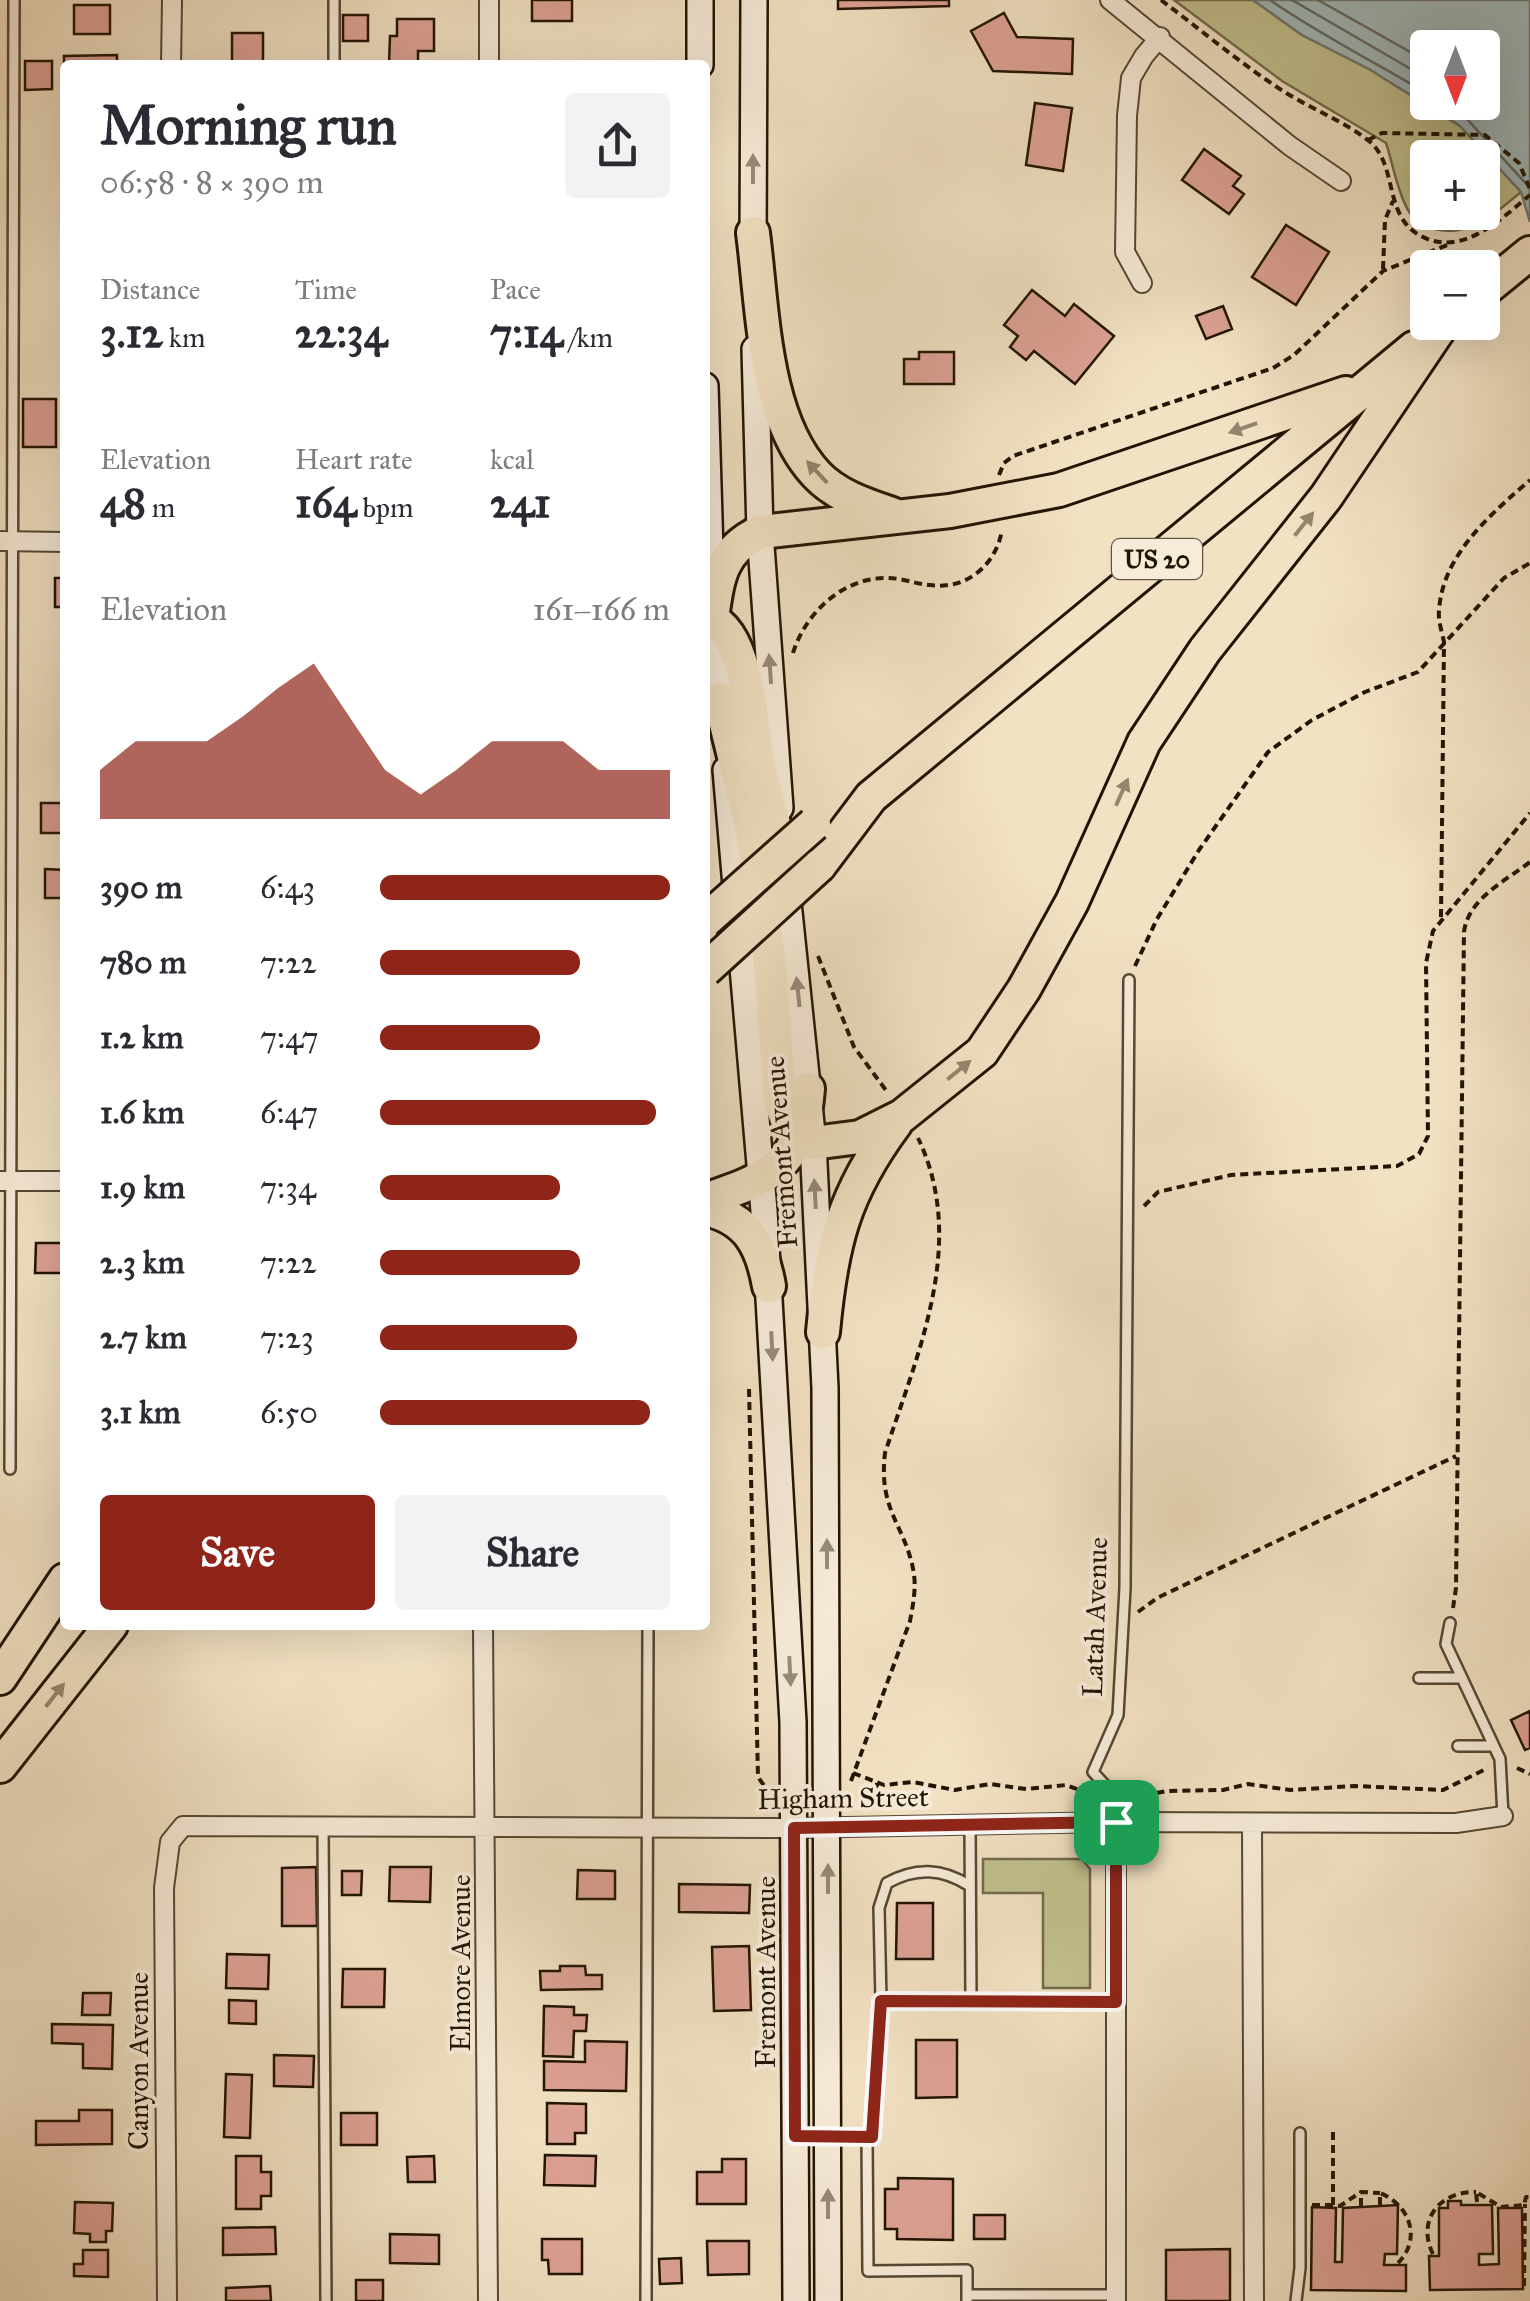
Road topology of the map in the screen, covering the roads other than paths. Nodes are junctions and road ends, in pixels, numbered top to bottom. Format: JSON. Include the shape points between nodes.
{"nodes":[{"id":1,"x":14,"y":0,"type":"edge"},
{"id":2,"x":172,"y":0,"type":"edge"},
{"id":3,"x":334,"y":0,"type":"edge"},
{"id":4,"x":489,"y":0,"type":"edge"},
{"id":5,"x":700,"y":0,"type":"edge"},
{"id":6,"x":754,"y":0,"type":"edge"},
{"id":7,"x":1110,"y":0,"type":"edge"},
{"id":8,"x":1160,"y":37,"type":"junction"},
{"id":9,"x":172,"y":60,"type":"edge"},
{"id":10,"x":334,"y":60,"type":"edge"},
{"id":11,"x":489,"y":60,"type":"edge"},
{"id":12,"x":700,"y":60,"type":"edge"},
{"id":13,"x":1340,"y":181,"type":"dead end"},
{"id":14,"x":752,"y":233,"type":"junction"},
{"id":15,"x":1530,"y":253,"type":"edge"},
{"id":16,"x":1500,"y":277,"type":"edge"},
{"id":17,"x":1142,"y":283,"type":"dead end"},
{"id":18,"x":1423,"y":340,"type":"edge"},
{"id":19,"x":1432,"y":340,"type":"edge"},
{"id":20,"x":1368,"y":385,"type":"junction"},
{"id":21,"x":901,"y":517,"type":"junction"},
{"id":22,"x":760,"y":532,"type":"junction"},
{"id":23,"x":6,"y":542,"type":"edge"},
{"id":24,"x":60,"y":542,"type":"edge"},
{"id":25,"x":710,"y":611,"type":"edge"},
{"id":26,"x":710,"y":620,"type":"edge"},
{"id":27,"x":710,"y":632,"type":"edge"},
{"id":28,"x":720,"y":699,"type":"junction"},
{"id":29,"x":871,"y":797,"type":"junction"},
{"id":30,"x":784,"y":859,"type":"junction"},
{"id":31,"x":710,"y":917,"type":"edge"},
{"id":32,"x":710,"y":965,"type":"edge"},
{"id":33,"x":1128,"y":980,"type":"road end"},
{"id":34,"x":808,"y":1089,"type":"joint"},
{"id":35,"x":903,"y":1115,"type":"junction"},
{"id":36,"x":806,"y":1139,"type":"junction"},
{"id":37,"x":762,"y":1179,"type":"junction"},
{"id":38,"x":5,"y":1181,"type":"edge"},
{"id":39,"x":60,"y":1181,"type":"edge"},
{"id":40,"x":710,"y":1198,"type":"edge"},
{"id":41,"x":710,"y":1212,"type":"edge"},
{"id":42,"x":769,"y":1286,"type":"junction"},
{"id":43,"x":823,"y":1332,"type":"junction"},
{"id":44,"x":10,"y":1469,"type":"dead end"},
{"id":45,"x":60,"y":1588,"type":"edge"},
{"id":46,"x":60,"y":1601,"type":"edge"},
{"id":47,"x":1450,"y":1623,"type":"road end"},
{"id":48,"x":106,"y":1630,"type":"edge"},
{"id":49,"x":483,"y":1630,"type":"edge"},
{"id":50,"x":648,"y":1630,"type":"edge"},
{"id":51,"x":30,"y":1635,"type":"junction"},
{"id":52,"x":0,"y":1678,"type":"edge"},
{"id":53,"x":1419,"y":1678,"type":"dead end"},
{"id":54,"x":1460,"y":1678,"type":"junction"},
{"id":55,"x":1458,"y":1746,"type":"dead end"},
{"id":56,"x":1492,"y":1746,"type":"junction"},
{"id":57,"x":0,"y":1766,"type":"edge"},
{"id":58,"x":1504,"y":1816,"type":"joint"},
{"id":59,"x":1116,"y":1822,"type":"junction"},
{"id":60,"x":1252,"y":1822,"type":"junction"},
{"id":61,"x":970,"y":1824,"type":"junction"},
{"id":62,"x":183,"y":1826,"type":"joint"},
{"id":63,"x":323,"y":1826,"type":"junction"},
{"id":64,"x":648,"y":1827,"type":"junction"},
{"id":65,"x":828,"y":1827,"type":"junction"},
{"id":66,"x":487,"y":1828,"type":"junction"},
{"id":67,"x":794,"y":1828,"type":"junction"},
{"id":68,"x":970,"y":1886,"type":"junction"},
{"id":69,"x":881,"y":2001,"type":"junction"},
{"id":70,"x":971,"y":2001,"type":"junction"},
{"id":71,"x":1116,"y":2002,"type":"junction"},
{"id":72,"x":1300,"y":2133,"type":"dead end"},
{"id":73,"x":795,"y":2136,"type":"junction"},
{"id":74,"x":828,"y":2136,"type":"junction"},
{"id":75,"x":867,"y":2137,"type":"junction"},
{"id":76,"x":968,"y":2298,"type":"edge"},
{"id":77,"x":1116,"y":2298,"type":"edge"},
{"id":78,"x":168,"y":2301,"type":"edge"},
{"id":79,"x":326,"y":2301,"type":"edge"},
{"id":80,"x":488,"y":2301,"type":"edge"},
{"id":81,"x":646,"y":2301,"type":"edge"},
{"id":82,"x":796,"y":2301,"type":"edge"},
{"id":83,"x":828,"y":2301,"type":"edge"},
{"id":84,"x":1254,"y":2301,"type":"edge"},
{"id":85,"x":1296,"y":2301,"type":"edge"}],
"edges":[{"from":1,"to":23,"type":"lane"},
{"from":2,"to":9,"type":"street"},
{"from":3,"to":10,"type":"lane"},
{"from":4,"to":11,"type":"street"},
{"from":5,"to":12,"type":"street"},
{"from":14,"to":6,"type":"street","name":"Fremont Avenue","one_way":true},
{"from":7,"to":8,"type":"street"},
{"from":8,"to":13,"type":"street"},
{"from":8,"to":17,"type":"street","via":[[1131,78],[1127,116],[1125,252]]},
{"from":21,"to":14,"type":"highway","one_way":true,"via":[[852,500],[819,478],[792,442],[777,404]]},
{"from":14,"to":22,"type":"street","name":"Fremont Avenue"},
{"from":15,"to":16,"type":"highway"},
{"from":18,"to":20,"type":"highway","number":"US 20"},
{"from":35,"to":19,"type":"highway","one_way":true,"via":[[982,1052],[1072,902],[1144,742],[1205,650],[1326,497]]},
{"from":20,"to":21,"type":"highway","one_way":true,"via":[[1059,490]]},
{"from":20,"to":29,"type":"highway","number":"US 20"},
{"from":21,"to":22,"type":"highway"},
{"from":22,"to":25,"type":"highway","via":[[727,557]]},
{"from":30,"to":22,"type":"street","name":"Fremont Avenue","one_way":true},
{"from":23,"to":24,"type":"street"},
{"from":23,"to":38,"type":"lane"},
{"from":26,"to":30,"type":"highway","via":[[731,643],[747,683]]},
{"from":27,"to":28,"type":"street","name":"Fremont Avenue"},
{"from":28,"to":36,"type":"highway","via":[[752,830],[780,1102]]},
{"from":28,"to":37,"type":"street","name":"Fremont Avenue"},
{"from":29,"to":31,"type":"highway","number":"US 20","bridge":true,"via":[[814,824]]},
{"from":29,"to":32,"type":"highway","number":"US 20","bridge":true,"via":[[818,866]]},
{"from":34,"to":30,"type":"street","name":"Fremont Avenue","one_way":true},
{"from":33,"to":59,"type":"lane","name":"Latah Avenue","via":[[1123,1624],[1118,1715],[1092,1772],[1116,1798]]},
{"from":34,"to":36,"type":"highway"},
{"from":35,"to":36,"type":"highway","via":[[860,1137]]},
{"from":35,"to":43,"type":"highway","via":[[870,1158],[840,1223]]},
{"from":36,"to":37,"type":"highway"},
{"from":43,"to":36,"type":"street","name":"Fremont Avenue","one_way":true},
{"from":37,"to":40,"type":"highway"},
{"from":37,"to":42,"type":"street","name":"Fremont Avenue"},
{"from":38,"to":39,"type":"street"},
{"from":38,"to":44,"type":"lane"},
{"from":41,"to":42,"type":"highway","via":[[734,1219],[754,1238]]},
{"from":42,"to":67,"type":"street","name":"Fremont Avenue","one_way":true},
{"from":65,"to":43,"type":"street","name":"Fremont Avenue","one_way":true},
{"from":45,"to":51,"type":"highway"},
{"from":46,"to":51,"type":"highway"},
{"from":47,"to":54,"type":"lane","via":[[1446,1644]]},
{"from":57,"to":48,"type":"highway","one_way":true},
{"from":49,"to":66,"type":"street","name":"Elmore Avenue"},
{"from":50,"to":64,"type":"lane"},
{"from":51,"to":52,"type":"highway"},
{"from":53,"to":54,"type":"lane"},
{"from":54,"to":56,"type":"lane"},
{"from":55,"to":56,"type":"lane"},
{"from":56,"to":58,"type":"lane","via":[[1502,1766]]},
{"from":58,"to":60,"type":"street","name":"Higham Street","via":[[1456,1823]]},
{"from":59,"to":60,"type":"street","name":"Higham Street"},
{"from":59,"to":61,"type":"street","name":"Higham Street"},
{"from":59,"to":71,"type":"street","name":"Latah Avenue"},
{"from":60,"to":84,"type":"street"},
{"from":61,"to":65,"type":"street","name":"Higham Street"},
{"from":61,"to":68,"type":"lane"},
{"from":62,"to":63,"type":"street","name":"Higham Street"},
{"from":62,"to":78,"type":"street","name":"Canyon Avenue","via":[[170,1842],[164,1888]]},
{"from":63,"to":66,"type":"street","name":"Higham Street"},
{"from":63,"to":79,"type":"lane"},
{"from":64,"to":66,"type":"street","name":"Higham Street"},
{"from":64,"to":67,"type":"street","name":"Higham Street"},
{"from":64,"to":81,"type":"lane"},
{"from":65,"to":67,"type":"street","name":"Higham Street"},
{"from":74,"to":65,"type":"street","name":"Fremont Avenue","one_way":true},
{"from":66,"to":80,"type":"street","name":"Elmore Avenue"},
{"from":67,"to":73,"type":"street","name":"Fremont Avenue"},
{"from":68,"to":69,"type":"lane","via":[[955,1876],[917,1871],[887,1883],[879,1908]]},
{"from":68,"to":70,"type":"lane"},
{"from":69,"to":70,"type":"lane"},
{"from":69,"to":75,"type":"lane"},
{"from":70,"to":71,"type":"lane"},
{"from":71,"to":77,"type":"street","name":"Latah Avenue"},
{"from":72,"to":85,"type":"lane"},
{"from":73,"to":74,"type":"lane"},
{"from":73,"to":82,"type":"street","name":"Fremont Avenue"},
{"from":74,"to":75,"type":"lane"},
{"from":83,"to":74,"type":"street","name":"Fremont Avenue","one_way":true},
{"from":75,"to":76,"type":"lane","via":[[868,2271],[968,2270]]},
{"from":76,"to":77,"type":"lane"}]}
